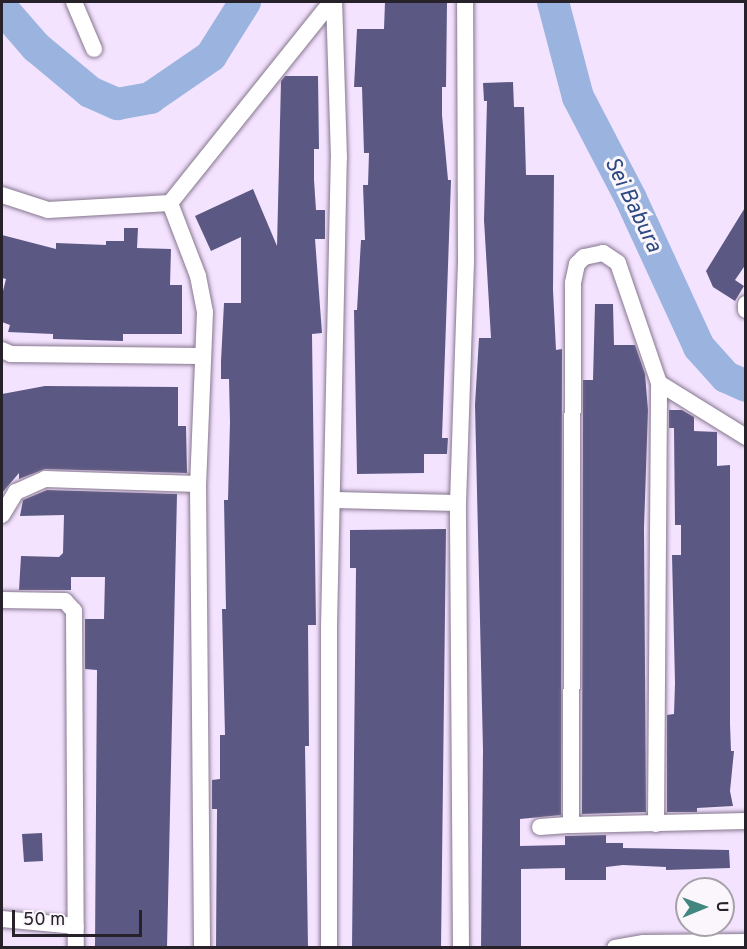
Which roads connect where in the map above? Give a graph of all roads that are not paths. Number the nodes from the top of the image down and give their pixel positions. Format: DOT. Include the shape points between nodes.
graph roads {
  1 [pos="74,2"];
  2 [pos="332,2"];
  3 [pos="465,2"];
  4 [pos="94,50"];
  5 [pos="2,195"];
  6 [pos="170,203"];
  7 [pos="746,304"];
  8 [pos="746,310"];
  9 [pos="5,354"];
  10 [pos="201,356"];
  11 [pos="659,383"];
  12 [pos="746,437"];
  13 [pos="198,484"];
  14 [pos="333,500"];
  15 [pos="458,503"];
  16 [pos="2,515"];
  17 [pos="2,600"];
  18 [pos="746,821"];
  19 [pos="656,824"];
  20 [pos="571,825"];
  21 [pos="540,827"];
  22 [pos="2,919"];
  23 [pos="76,926"];
  24 [pos="746,942"];
  25 [pos="76,948"];
  26 [pos="202,948"];
  27 [pos="329,948"];
  28 [pos="461,948"];
  29 [pos="615,948"];
  1 -- 4 [label="street"];
  2 -- 6 [label="street"];
  2 -- 14 [label="street" via="339,158"];
  3 -- 15 [label="street" via="466,262"];
  5 -- 6 [label="street" via="48,210"];
  6 -- 10 [label="street" via="203,294"];
  7 -- 8 [label="street"];
  9 -- 10 [label="street"];
  10 -- 13 [label="street"];
  11 -- 12 [label="street"];
  11 -- 19 [label="street"];
  11 -- 20 [label="street" via="618,263 603,253 584,257 577,264 573,283"];
  13 -- 16 [label="street" via="45,479 16,492"];
  13 -- 26 [label="street"];
  14 -- 15 [label="street"];
  14 -- 27 [label="street"];
  15 -- 28 [label="street"];
  17 -- 23 [label="street" via="65,601 74,611"];
  18 -- 19 [label="street"];
  19 -- 20 [label="street"];
  20 -- 21 [label="street"];
  22 -- 23 [label="street"];
  23 -- 25 [label="street"];
  24 -- 29 [label="street" via="644,943"];
}
